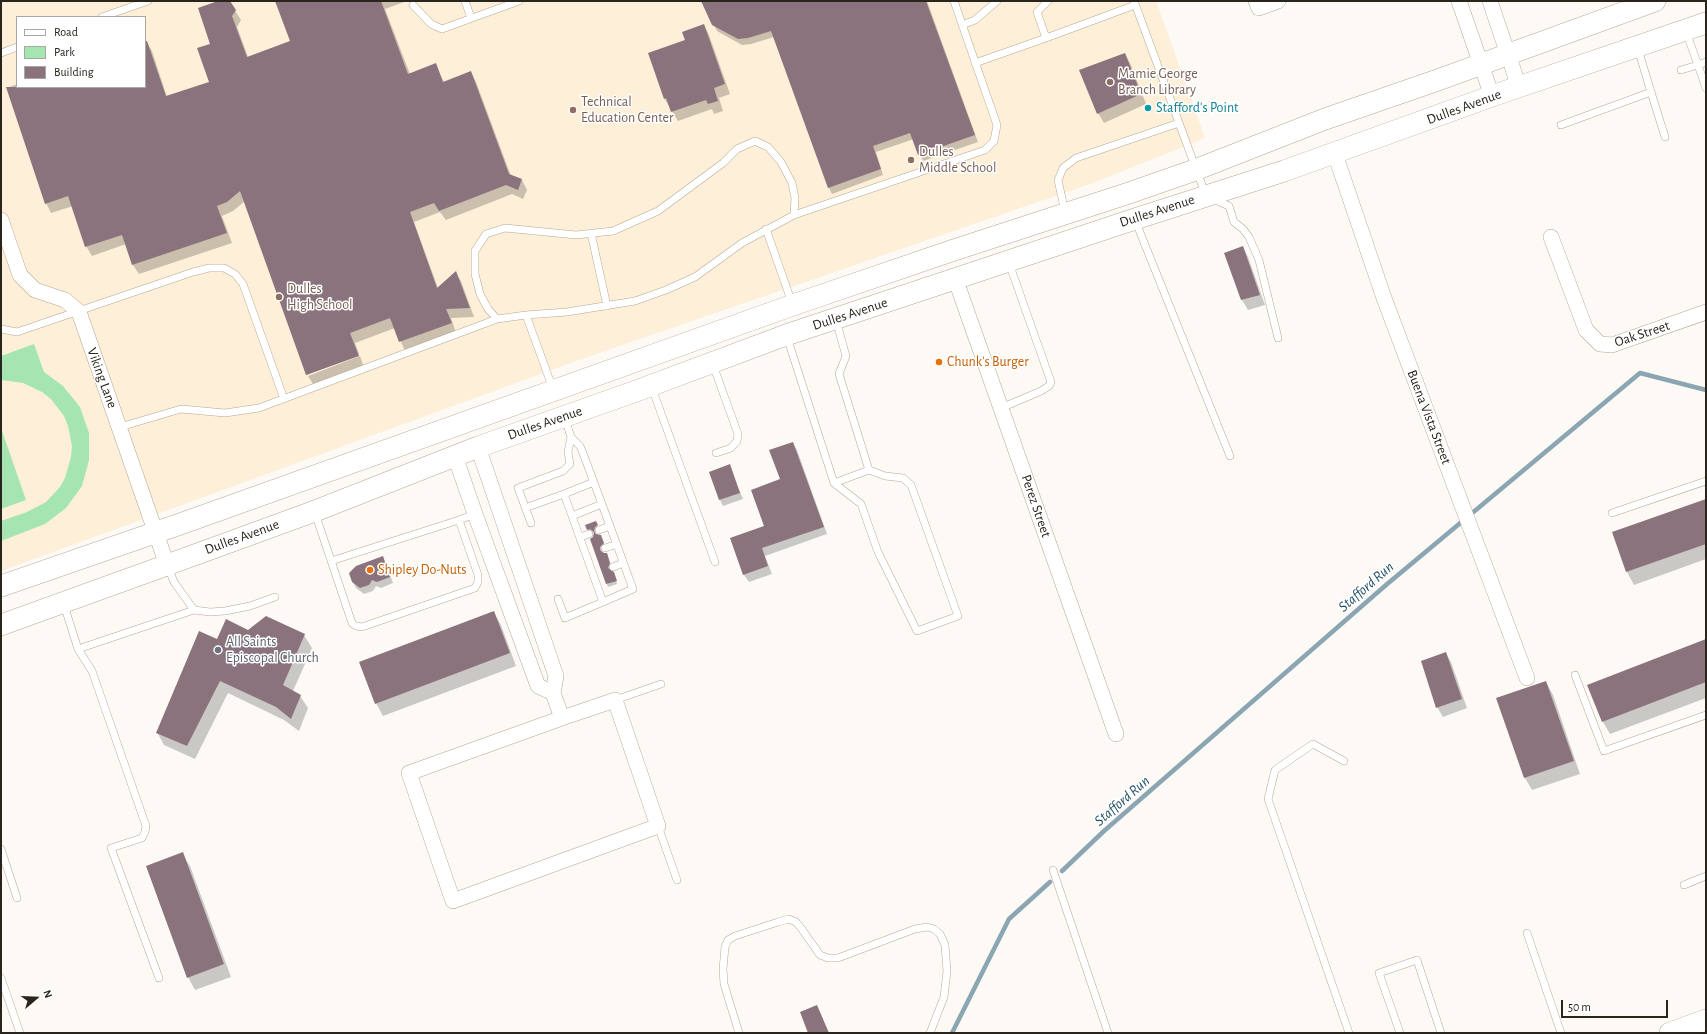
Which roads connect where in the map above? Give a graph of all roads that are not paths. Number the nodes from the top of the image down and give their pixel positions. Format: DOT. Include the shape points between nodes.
graph roads {
  1 [pos="148,1"];
  2 [pos="465,1"];
  3 [pos="519,1"];
  4 [pos="954,1"];
  5 [pos="997,1"];
  6 [pos="1048,1"];
  7 [pos="1278,1"];
  8 [pos="1459,1"];
  9 [pos="1490,1"];
  10 [pos="1656,1"];
  11 [pos="1135,3"];
  12 [pos="1257,5"];
  13 [pos="413,6"];
  14 [pos="105,16"];
  15 [pos="471,18"];
  16 [pos="1706,23"];
  17 [pos="962,25"];
  18 [pos="1686,30"];
  19 [pos="1046,38"];
  20 [pos="16,47"];
  21 [pos="1637,47"];
  22 [pos="1,53"];
  23 [pos="1508,54"];
  24 [pos="1706,62"];
  25 [pos="975,63"];
  26 [pos="1480,64"];
  27 [pos="1698,65"];
  28 [pos="1682,70"];
  29 [pos="1519,87"];
  30 [pos="1706,88"];
  31 [pos="1651,92"];
  32 [pos="1492,96"];
  33 [pos="1179,123"];
  34 [pos="1561,125"];
  35 [pos="1665,137"];
  36 [pos="1335,154"];
  37 [pos="1195,170"];
  38 [pos="1206,196"];
  39 [pos="1065,214"];
  40 [pos="794,215"];
  41 [pos="1135,219"];
  42 [pos="1,220"];
  43 [pos="766,229"];
  44 [pos="591,233"];
  45 [pos="1552,237"];
  46 [pos="1009,261"];
  47 [pos="955,278"];
  48 [pos="793,305"];
  49 [pos="608,306"];
  50 [pos="79,312"];
  51 [pos="1706,312"];
  52 [pos="526,315"];
  53 [pos="835,318"];
  54 [pos="497,319"];
  55 [pos="1,329"];
  56 [pos="786,335"];
  57 [pos="1278,338"];
  58 [pos="713,362"];
  59 [pos="652,386"];
  60 [pos="553,391"];
  61 [pos="284,399"];
  62 [pos="1001,408"];
  63 [pos="564,417"];
  64 [pos="120,427"];
  65 [pos="571,437"];
  66 [pos="478,447"];
  67 [pos="716,453"];
  68 [pos="455,456"];
  69 [pos="1230,456"];
  70 [pos="868,470"];
  71 [pos="1706,481"];
  72 [pos="594,482"];
  73 [pos="834,483"];
  74 [pos="564,494"];
  75 [pos="602,504"];
  76 [pos="525,508"];
  77 [pos="315,510"];
  78 [pos="1612,513"];
  79 [pos="474,514"];
  80 [pos="572,516"];
  81 [pos="459,520"];
  82 [pos="531,523"];
  83 [pos="610,526"];
  84 [pos="599,530"];
  85 [pos="156,532"];
  86 [pos="589,534"];
  87 [pos="580,537"];
  88 [pos="617,544"];
  89 [pos="605,548"];
  90 [pos="595,552"];
  91 [pos="586,555"];
  92 [pos="332,561"];
  93 [pos="715,562"];
  94 [pos="623,563"];
  95 [pos="167,565"];
  96 [pos="613,567"];
  97 [pos="601,572"];
  98 [pos="594,575"];
  99 [pos="1,586"];
  100 [pos="275,597"];
  101 [pos="558,599"];
  102 [pos="62,602"];
  103 [pos="603,602"];
  104 [pos="194,610"];
  105 [pos="1,625"];
  106 [pos="78,649"];
  107 [pos="1575,675"];
  108 [pos="1527,678"];
  109 [pos="661,684"];
  110 [pos="554,693"];
  111 [pos="615,700"];
  112 [pos="1706,715"];
  113 [pos="562,718"];
  114 [pos="1116,734"];
  115 [pos="1344,761"];
  116 [pos="658,826"];
  117 [pos="1,849"];
  118 [pos="1052,870"];
  119 [pos="1706,876"];
  120 [pos="677,880"];
  121 [pos="1684,885"];
  122 [pos="18,898"];
  123 [pos="1527,933"];
  124 [pos="1,978"];
  125 [pos="159,978"];
  126 [pos="1706,1020"];
  127 [pos="20,1033"];
  128 [pos="739,1033"];
  129 [pos="930,1033"];
  130 [pos="1108,1033"];
  131 [pos="1349,1033"];
  132 [pos="1400,1033"];
  133 [pos="1441,1033"];
  134 [pos="1561,1033"];
  135 [pos="1670,1033"];
  1 -- 14 [label="lane"];
  2 -- 15 [label="lane"];
  3 -- 15 [label="lane"];
  4 -- 17 [label="lane"];
  5 -- 17 [label="lane" via="975,20"];
  6 -- 19 [label="lane" via="1037,12"];
  7 -- 12 [label="street"];
  8 -- 26 [label="street"];
  9 -- 23 [label="street"];
  10 -- 23 [label="main road, Dulles Avenue"];
  11 -- 19 [label="lane"];
  11 -- 33 [label="lane"];
  13 -- 15 [label="lane" via="431,24 442,29"];
  16 -- 18 [label="main road, Dulles Avenue"];
  17 -- 25 [label="lane"];
  18 -- 21 [label="main road, Dulles Avenue"];
  18 -- 27 [label="lane"];
  19 -- 25 [label="lane"];
  20 -- 22 [label="lane"];
  21 -- 29 [label="main road, Dulles Avenue"];
  21 -- 31 [label="lane"];
  23 -- 26 [label="main road, Dulles Avenue"];
  23 -- 29 [label="street"];
  24 -- 27 [label="lane"];
  25 -- 40 [label="lane" via="997,125 994,141 985,150"];
  26 -- 32 [label="street"];
  26 -- 37 [label="main road, Dulles Avenue" via="1325,118"];
  27 -- 28 [label="lane"];
  27 -- 30 [label="lane"];
  29 -- 32 [label="main road, Dulles Avenue"];
  31 -- 34 [label="lane"];
  31 -- 35 [label="lane"];
  32 -- 36 [label="main road, Dulles Avenue"];
  33 -- 37 [label="lane"];
  33 -- 39 [label="lane" via="1076,158 1063,168 1058,180"];
  36 -- 38 [label="main road, Dulles Avenue"];
  36 -- 108 [label="street, Buena Vista Street" via="1384,298"];
  37 -- 38 [label="lane"];
  37 -- 39 [label="main road, Dulles Avenue"];
  38 -- 41 [label="main road, Dulles Avenue"];
  38 -- 57 [label="lane" via="1228,206 1234,222 1243,228 1249,237 1259,260"];
  39 -- 47 [label="main road" via="1047,233 972,258 959,268"];
  39 -- 48 [label="main road, Dulles Avenue"];
  40 -- 43 [label="lane"];
  40 -- 44 [label="lane" via="792,183 781,162 768,147 755,141 737,149 658,211 613,231"];
  41 -- 46 [label="main road, Dulles Avenue"];
  41 -- 69 [label="lane"];
  42 -- 50 [label="street" via="20,275 35,290 65,300"];
  43 -- 48 [label="lane"];
  43 -- 49 [label="lane" via="695,277 635,301"];
  44 -- 49 [label="lane"];
  44 -- 54 [label="lane" via="505,228 486,234 475,250 475,274 480,294"];
  45 -- 51 [label="street, Oak Street" via="1586,330 1600,344 1619,343"];
  46 -- 47 [label="main road, Dulles Avenue"];
  46 -- 62 [label="lane" via="1050,382 1049,386 1041,391"];
  47 -- 53 [label="main road, Dulles Avenue"];
  47 -- 62 [label="street, Perez Street"];
  48 -- 60 [label="main road, Dulles Avenue"];
  49 -- 52 [label="lane"];
  50 -- 55 [label="lane" via="17,332"];
  50 -- 61 [label="lane" via="193,272 224,268 235,274 243,284"];
  50 -- 64 [label="street, Viking Lane"];
  52 -- 54 [label="lane"];
  52 -- 60 [label="lane"];
  53 -- 56 [label="main road, Dulles Avenue"];
  53 -- 70 [label="lane" via="846,356 839,374"];
  54 -- 61 [label="lane"];
  56 -- 58 [label="main road, Dulles Avenue"];
  56 -- 73 [label="lane"];
  58 -- 59 [label="main road, Dulles Avenue"];
  58 -- 67 [label="lane" via="738,434 737,441 731,448"];
  59 -- 63 [label="main road, Dulles Avenue"];
  59 -- 93 [label="lane"];
  60 -- 85 [label="main road, Dulles Avenue"];
  61 -- 64 [label="lane" via="259,408 225,413 181,409"];
  62 -- 114 [label="street, Perez Street"];
  63 -- 65 [label="lane"];
  63 -- 66 [label="main road, Dulles Avenue"];
  64 -- 85 [label="street, Viking Lane"];
  65 -- 72 [label="lane" via="580,446"];
  65 -- 76 [label="lane" via="568,452 570,464 563,471 518,488"];
  66 -- 68 [label="main road, Dulles Avenue"];
  66 -- 110 [label="street" via="556,676"];
  68 -- 77 [label="main road, Dulles Avenue"];
  68 -- 79 [label="street"];
  70 -- 73 [label="lane"];
  70 -- 73 [label="lane" via="885,476 903,478 911,485 958,616 917,631 878,552 861,504"];
  71 -- 78 [label="lane"];
  72 -- 74 [label="lane"];
  72 -- 75 [label="lane"];
  74 -- 76 [label="lane"];
  74 -- 80 [label="lane"];
  75 -- 80 [label="lane"];
  75 -- 83 [label="lane"];
  76 -- 82 [label="lane"];
  77 -- 92 [label="lane"];
  77 -- 95 [label="main road, Dulles Avenue"];
  79 -- 81 [label="lane"];
  79 -- 110 [label="street" via="538,686"];
  80 -- 87 [label="lane"];
  81 -- 92 [label="lane"];
  81 -- 92 [label="lane" via="478,575 475,588 362,626 352,623"];
  83 -- 84 [label="lane"];
  83 -- 88 [label="lane"];
  85 -- 95 [label="street, Viking Lane"];
  85 -- 99 [label="main road, Dulles Avenue"];
  86 -- 87 [label="lane"];
  87 -- 91 [label="lane"];
  88 -- 89 [label="lane"];
  88 -- 94 [label="lane"];
  90 -- 91 [label="lane"];
  91 -- 98 [label="lane"];
  94 -- 96 [label="lane"];
  94 -- 103 [label="lane" via="633,589"];
  95 -- 102 [label="main road, Dulles Avenue"];
  95 -- 104 [label="lane" via="174,582"];
  97 -- 98 [label="lane"];
  98 -- 103 [label="lane"];
  100 -- 104 [label="lane" via="225,611"];
  101 -- 103 [label="lane" via="565,618"];
  102 -- 105 [label="main road, Dulles Avenue"];
  102 -- 106 [label="lane"];
  104 -- 106 [label="lane"];
  106 -- 125 [label="lane" via="92,671 146,826 142,838 111,848"];
  107 -- 112 [label="lane" via="1604,750"];
  109 -- 111 [label="lane"];
  110 -- 113 [label="street"];
  111 -- 113 [label="street"];
  111 -- 116 [label="street"];
  113 -- 116 [label="street" via="409,773 453,901"];
  115 -- 131 [label="lane" via="1313,744 1275,770 1268,799"];
  116 -- 120 [label="lane"];
  117 -- 122 [label="lane"];
  118 -- 130 [label="lane"];
  119 -- 121 [label="lane"];
  123 -- 134 [label="lane"];
  124 -- 127 [label="lane"];
  126 -- 135 [label="main road"];
  128 -- 129 [label="lane" via="724,984 725,947 728,940 789,919 802,928 820,955 828,958 838,958 915,929 928,927 934,930 945,945 947,971 944,997"];
  132 -- 133 [label="lane" via="1378,974 1417,960"];
}
